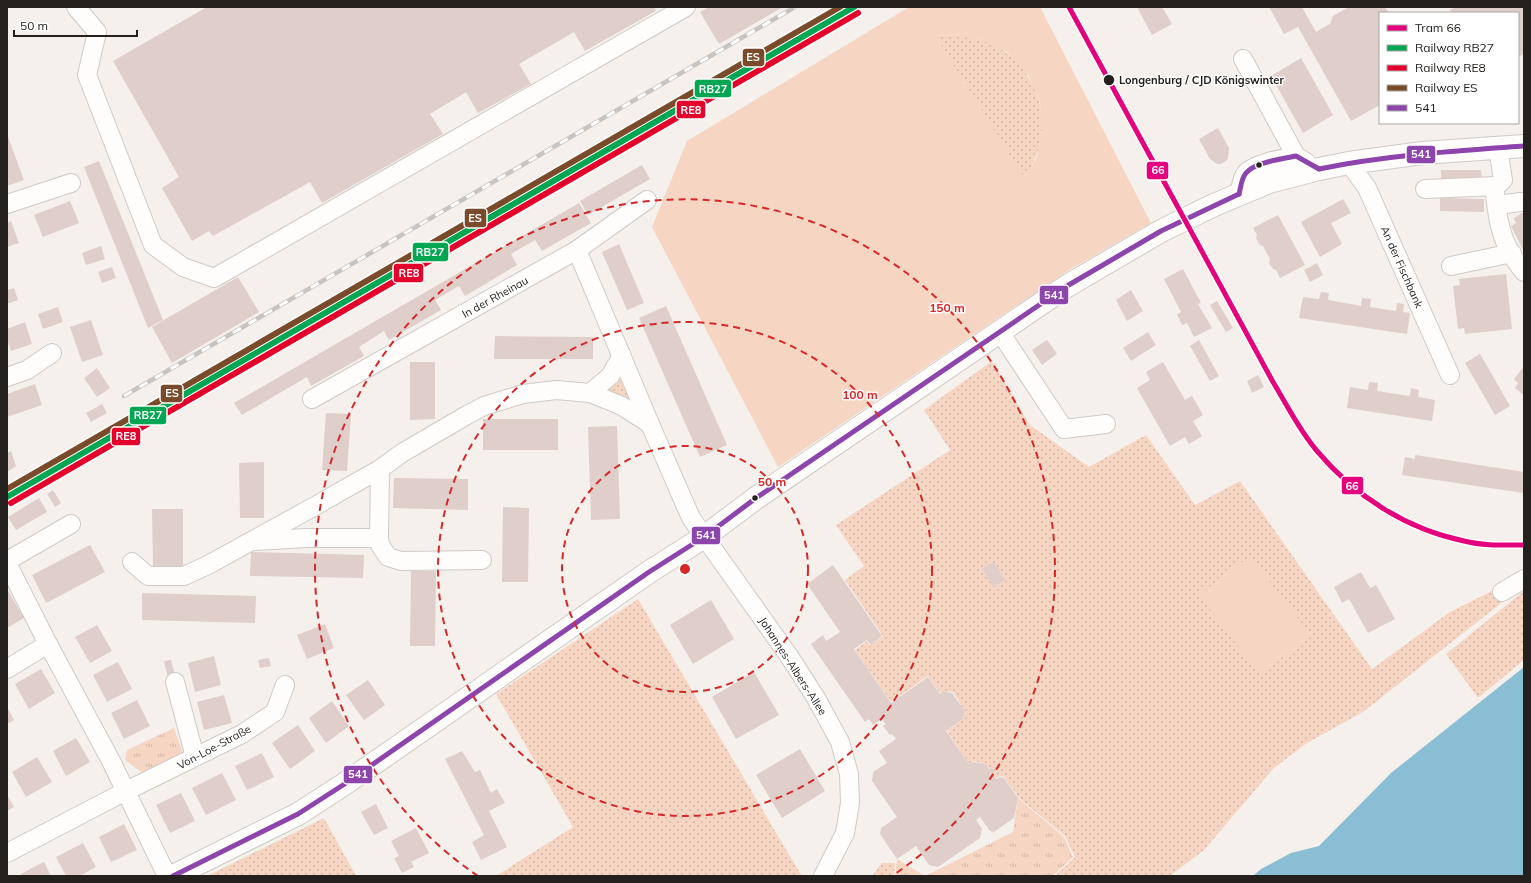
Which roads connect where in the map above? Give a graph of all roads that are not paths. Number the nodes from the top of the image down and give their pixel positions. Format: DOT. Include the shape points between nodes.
graph roads {
  1 [pos="76,7"];
  2 [pos="686,7"];
  3 [pos="1243,59"];
  4 [pos="1524,146"];
  5 [pos="1498,148"];
  6 [pos="1296,156"];
  7 [pos="1349,163"];
  8 [pos="1319,169"];
  9 [pos="71,183"];
  10 [pos="1494,186"];
  11 [pos="1425,189"];
  12 [pos="1239,194"];
  13 [pos="648,200"];
  14 [pos="1521,202"];
  15 [pos="7,204"];
  16 [pos="1497,205"];
  17 [pos="577,250"];
  18 [pos="1512,253"];
  19 [pos="1451,266"];
  20 [pos="1524,272"];
  21 [pos="1000,332"];
  22 [pos="52,353"];
  23 [pos="622,356"];
  24 [pos="1450,375"];
  25 [pos="7,377"];
  26 [pos="590,393"];
  27 [pos="312,399"];
  28 [pos="650,424"];
  29 [pos="1106,424"];
  30 [pos="380,469"];
  31 [pos="71,524"];
  32 [pos="704,536"];
  33 [pos="379,538"];
  34 [pos="251,541"];
  35 [pos="482,560"];
  36 [pos="7,562"];
  37 [pos="132,562"];
  38 [pos="1524,578"];
  39 [pos="1502,592"];
  40 [pos="48,644"];
  41 [pos="7,669"];
  42 [pos="175,682"];
  43 [pos="285,685"];
  44 [pos="195,757"];
  45 [pos="126,791"];
  46 [pos="7,853"];
  47 [pos="167,876"];
  48 [pos="173,876"];
  49 [pos="823,876"];
  1 -- 2 [label="street" via="97,32 87,75 153,245 183,267 214,278"];
  3 -- 6 [label="street"];
  4 -- 5 [label="main road"];
  5 -- 7 [label="main road" via="1422,153"];
  5 -- 10 [label="street" via="1503,180 1498,186"];
  6 -- 8 [label="street"];
  6 -- 12 [label="street" via="1272,161 1247,172"];
  7 -- 8 [label="main road"];
  7 -- 24 [label="street, An der Fischbank" via="1367,188"];
  8 -- 12 [label="main road" via="1275,180"];
  9 -- 15 [label="street"];
  10 -- 11 [label="street"];
  10 -- 16 [label="street"];
  12 -- 21 [label="main road" via="1162,231 1067,286"];
  13 -- 17 [label="street, In der Rheinau"];
  14 -- 16 [label="street"];
  16 -- 18 [label="street" via="1503,237"];
  17 -- 23 [label="street"];
  17 -- 27 [label="street, In der Rheinau"];
  18 -- 19 [label="street"];
  18 -- 20 [label="street"];
  21 -- 29 [label="street" via="1064,429"];
  21 -- 32 [label="main road"];
  22 -- 25 [label="street" via="27,370"];
  23 -- 26 [label="street" via="610,376"];
  23 -- 28 [label="street"];
  26 -- 28 [label="street" via="622,406"];
  26 -- 30 [label="street" via="556,390 523,394 484,406 402,453"];
  28 -- 32 [label="street" via="691,518"];
  30 -- 33 [label="street"];
  30 -- 34 [label="street"];
  31 -- 36 [label="street"];
  32 -- 48 [label="main road" via="298,814"];
  32 -- 49 [label="street, Johannes-Albers-Allee" via="789,656 840,742 849,774 850,803 845,833"];
  33 -- 34 [label="street"];
  33 -- 35 [label="street" via="380,545 388,557 400,561"];
  34 -- 37 [label="street" via="184,576 148,576"];
  36 -- 40 [label="street"];
  38 -- 39 [label="street"];
  40 -- 41 [label="street"];
  40 -- 45 [label="street"];
  42 -- 44 [label="street"];
  43 -- 44 [label="street, Von-Loe-Straße" via="275,712 242,734"];
  44 -- 45 [label="street, Von-Loe-Straße"];
  45 -- 46 [label="street, Von-Loe-Straße"];
  45 -- 47 [label="street"];
}
